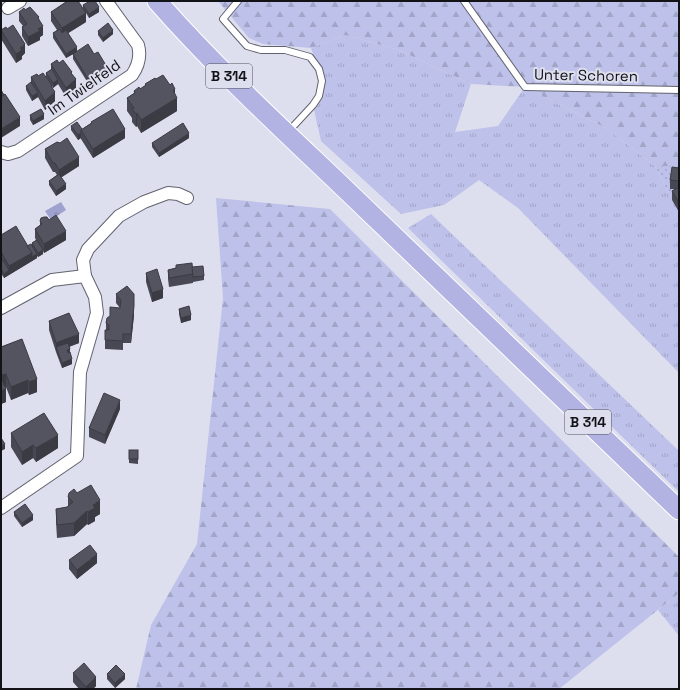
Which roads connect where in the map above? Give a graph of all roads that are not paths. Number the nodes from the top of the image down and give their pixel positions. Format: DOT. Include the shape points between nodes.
graph roads {
  1 [pos="20,1"];
  2 [pos="106,1"];
  3 [pos="157,1"];
  4 [pos="238,1"];
  5 [pos="464,1"];
  6 [pos="8,8"];
  7 [pos="678,91"];
  8 [pos="286,133"];
  9 [pos="1,152"];
  10 [pos="187,198"];
  11 [pos="85,276"];
  12 [pos="1,308"];
  13 [pos="1,508"];
  14 [pos="679,510"];
  1 -- 6 [label="street"];
  2 -- 9 [label="street, Im Twielfeld" via="138,45 140,53 137,69 132,75 18,151 8,154"];
  3 -- 8 [label="main road, B 314"];
  4 -- 8 [label="lane" via="223,19 247,46 261,50 285,50 310,57 319,69 322,81 318,96 313,105"];
  5 -- 7 [label="lane, Unter Schoren" via="525,87"];
  8 -- 14 [label="main road, B 314"];
  10 -- 11 [label="street" via="168,192 119,216 88,249 83,260"];
  11 -- 12 [label="street" via="52,280"];
  11 -- 13 [label="street" via="94,297 97,313 80,372 77,456"];
}
